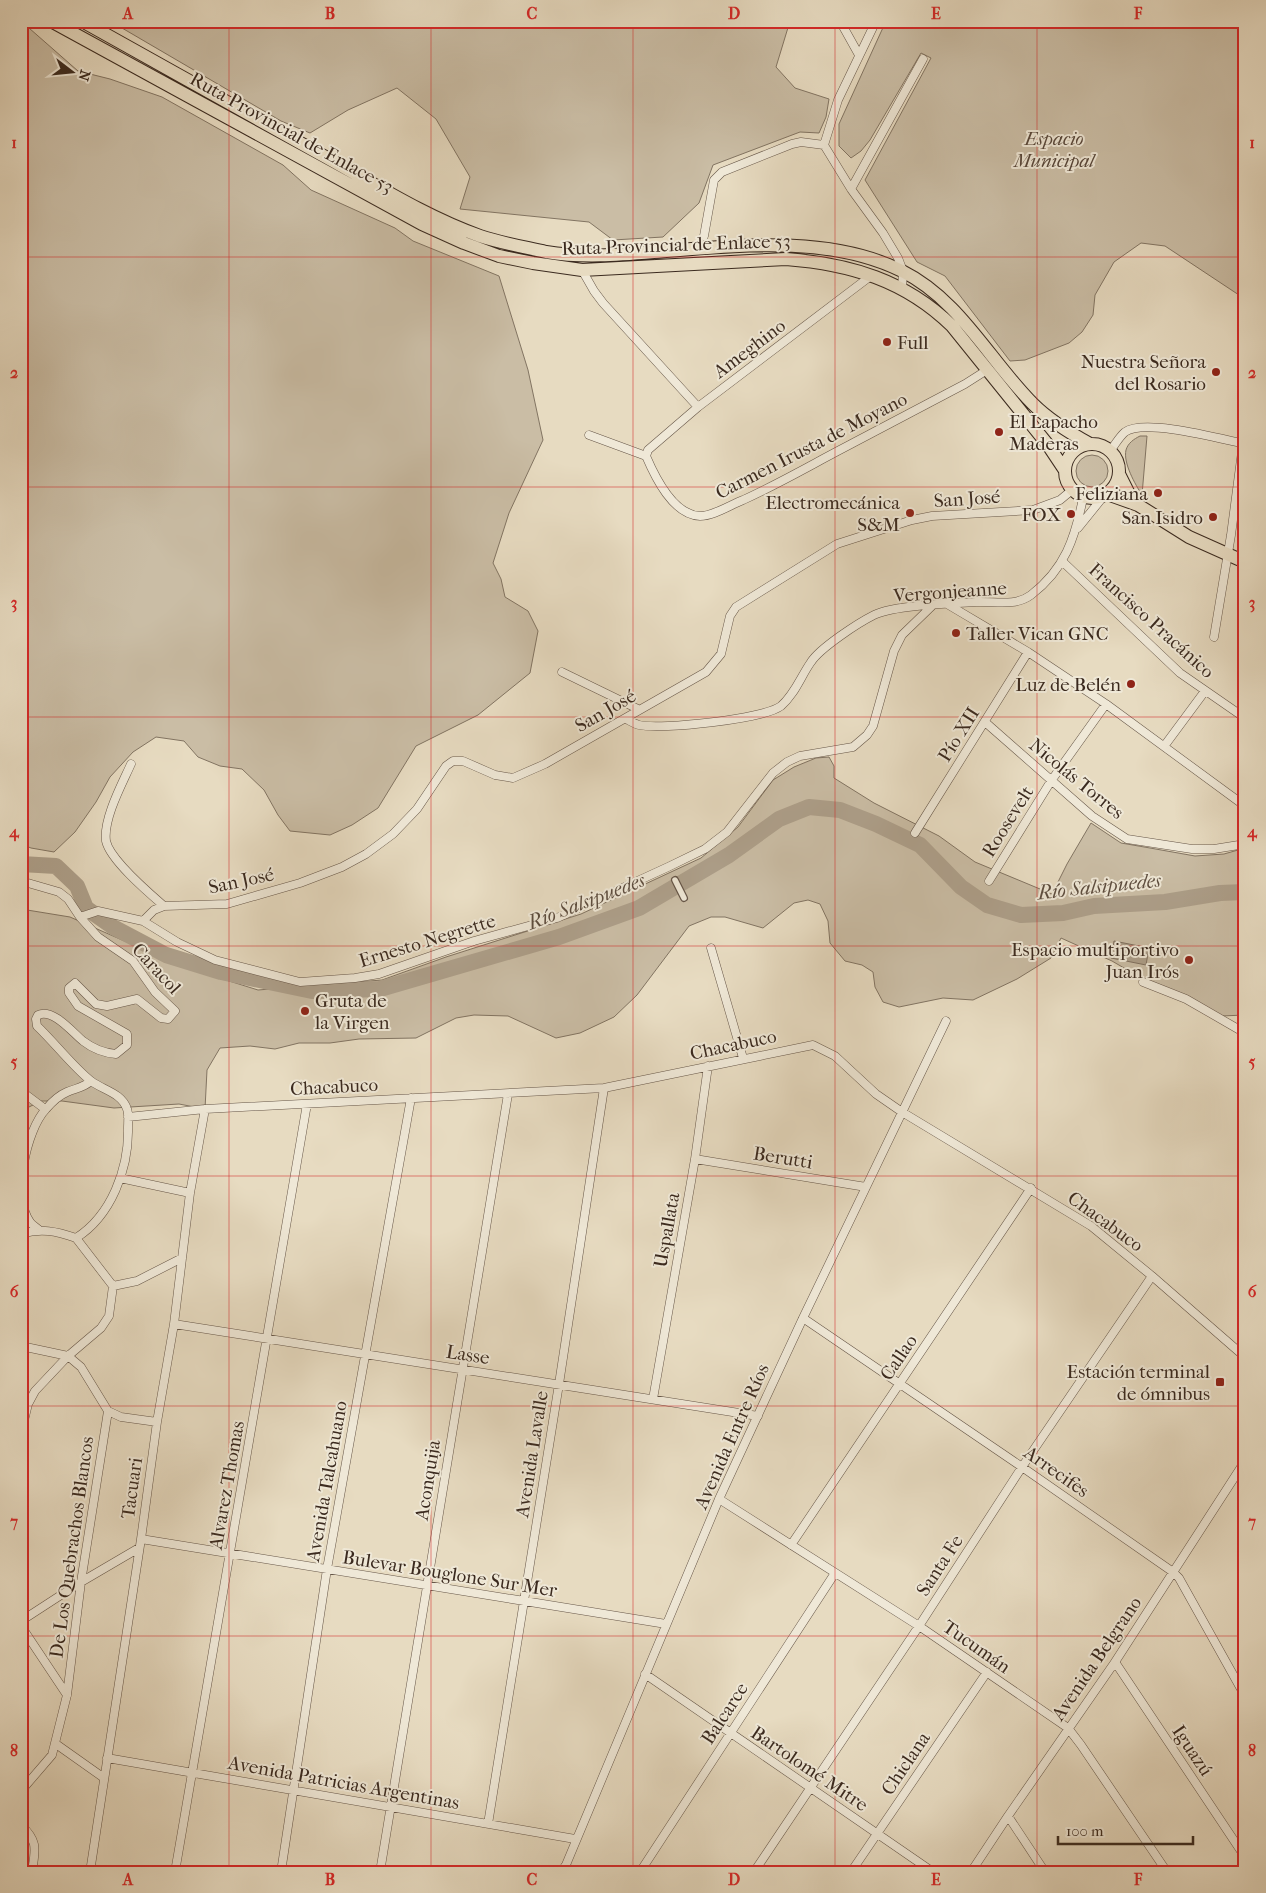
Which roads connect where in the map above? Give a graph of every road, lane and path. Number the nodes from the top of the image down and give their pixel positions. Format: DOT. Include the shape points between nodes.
graph roads {
  1 [pos="51,21"];
  2 [pos="82,21"];
  3 [pos="840,21"];
  4 [pos="876,21"];
  5 [pos="859,55"];
  6 [pos="923,59"];
  7 [pos="824,145"];
  8 [pos="852,188"];
  9 [pos="704,236"];
  10 [pos="582,270"];
  11 [pos="902,271"];
  12 [pos="872,275"];
  13 [pos="902,290"];
  14 [pos="993,371"];
  15 [pos="698,407"];
  16 [pos="589,435"];
  17 [pos="1090,444"];
  18 [pos="1244,444"];
  19 [pos="1110,451"];
  20 [pos="647,453"];
  21 [pos="1064,469"];
  22 [pos="1119,474"];
  23 [pos="1072,490"];
  24 [pos="1105,496"];
  25 [pos="1083,498"];
  26 [pos="1138,505"];
  27 [pos="1076,532"];
  28 [pos="1228,555"];
  29 [pos="1063,562"];
  30 [pos="1245,562"];
  31 [pos="947,604"];
  32 [pos="933,605"];
  33 [pos="1214,637"];
  34 [pos="1028,652"];
  35 [pos="562,672"];
  36 [pos="1205,691"];
  37 [pos="1106,704"];
  38 [pos="638,710"];
  39 [pos="1245,718"];
  40 [pos="626,719"];
  41 [pos="986,722"];
  42 [pos="1165,745"];
  43 [pos="131,764"];
  44 [pos="1051,781"];
  45 [pos="1245,806"];
  46 [pos="915,833"];
  47 [pos="1245,844"];
  48 [pos="675,880"];
  49 [pos="21,881"];
  50 [pos="988,881"];
  51 [pos="684,898"];
  52 [pos="164,906"];
  53 [pos="80,917"];
  54 [pos="143,921"];
  55 [pos="711,948"];
  56 [pos="1143,982"];
  57 [pos="946,1022"];
  58 [pos="1245,1033"];
  59 [pos="743,1058"];
  60 [pos="708,1066"];
  61 [pos="91,1081"];
  62 [pos="604,1088"];
  63 [pos="21,1091"];
  64 [pos="508,1094"];
  65 [pos="411,1098"];
  66 [pos="307,1104"];
  67 [pos="45,1109"];
  68 [pos="205,1110"];
  69 [pos="902,1112"];
  70 [pos="128,1117"];
  71 [pos="24,1151"];
  72 [pos="695,1159"];
  73 [pos="120,1178"];
  74 [pos="866,1187"];
  75 [pos="1031,1188"];
  76 [pos="190,1193"];
  77 [pos="38,1230"];
  78 [pos="21,1234"];
  79 [pos="76,1238"];
  80 [pos="182,1258"];
  81 [pos="1152,1276"];
  82 [pos="113,1286"];
  83 [pos="803,1318"];
  84 [pos="174,1324"];
  85 [pos="267,1338"];
  86 [pos="21,1346"];
  87 [pos="364,1354"];
  88 [pos="68,1356"];
  89 [pos="1245,1357"];
  90 [pos="462,1369"];
  91 [pos="559,1384"];
  92 [pos="900,1384"];
  93 [pos="653,1399"];
  94 [pos="108,1411"];
  95 [pos="758,1416"];
  96 [pos="157,1422"];
  97 [pos="21,1432"];
  98 [pos="1245,1461"];
  99 [pos="1022,1466"];
  100 [pos="719,1499"];
  101 [pos="141,1539"];
  102 [pos="791,1545"];
  103 [pos="139,1548"];
  104 [pos="230,1554"];
  105 [pos="327,1569"];
  106 [pos="835,1572"];
  107 [pos="1173,1572"];
  108 [pos="81,1582"];
  109 [pos="427,1586"];
  110 [pos="523,1601"];
  111 [pos="21,1621"];
  112 [pos="666,1624"];
  113 [pos="21,1626"];
  114 [pos="919,1626"];
  115 [pos="1115,1662"];
  116 [pos="987,1672"];
  117 [pos="645,1674"];
  118 [pos="67,1695"];
  119 [pos="1245,1696"];
  120 [pos="1068,1728"];
  121 [pos="730,1734"];
  122 [pos="56,1744"];
  123 [pos="107,1758"];
  124 [pos="191,1772"];
  125 [pos="104,1778"];
  126 [pos="809,1787"];
  127 [pos="294,1789"];
  128 [pos="21,1791"];
  129 [pos="390,1808"];
  130 [pos="1008,1816"];
  131 [pos="488,1824"];
  132 [pos="21,1825"];
  133 [pos="877,1833"];
  134 [pos="575,1839"];
  135 [pos="1245,1857"];
  136 [pos="564,1869"];
  137 [pos="32,1872"];
  138 [pos="90,1872"];
  139 [pos="175,1872"];
  140 [pos="281,1872"];
  141 [pos="380,1872"];
  142 [pos="574,1872"];
  143 [pos="640,1872"];
  144 [pos="754,1872"];
  145 [pos="851,1872"];
  146 [pos="933,1872"];
  147 [pos="971,1872"];
  148 [pos="1045,1872"];
  149 [pos="1167,1872"];
  1 -- 10 [label="main road, Ruta Provincial de Enlace 53" via="422,224 499,256"];
  2 -- 11 [label="main road, Ruta Provincial de Enlace 53" via="394,194 481,236 576,256 812,246 877,261"];
  3 -- 5 [label="street"];
  4 -- 5 [label="street"];
  5 -- 7 [label="street" via="838,100"];
  6 -- 8 [label="street"];
  7 -- 8 [label="street"];
  7 -- 9 [label="street" via="792,144 722,172 714,180"];
  8 -- 11 [label="street" via="883,233"];
  10 -- 12 [label="main road, Ruta Provincial de Enlace 53" via="786,259"];
  10 -- 15 [label="street" via="603,302"];
  11 -- 13 [label="street"];
  11 -- 14 [label="main road, Ruta Provincial de Enlace 53" via="935,292 954,310"];
  12 -- 13 [label="main road, Ruta Provincial de Enlace 53"];
  12 -- 15 [label="street, Ameghino"];
  13 -- 14 [label="main road, Ruta Provincial de Enlace 53" via="935,310"];
  14 -- 17 [label="main road, Ruta Provincial de Enlace 53" via="1035,406"];
  14 -- 20 [label="street, Carmen Irusta de Moyano" via="763,491 700,516 678,506 665,493"];
  14 -- 21 [label="main road, Ruta Provincial de Enlace 53"];
  15 -- 20 [label="street, Ameghino"];
  16 -- 20 [label="street"];
  17 -- 19 [label="main road" via="1101,445"];
  17 -- 21 [label="main road" via="1075,449"];
  18 -- 19 [label="street" via="1192,432 1138,427 1125,432"];
  18 -- 28 [label="street"];
  19 -- 22 [label="main road" via="1117,461"];
  21 -- 23 [label="main road"];
  22 -- 24 [label="main road" via="1113,489"];
  22 -- 26 [label="main road"];
  23 -- 25 [label="main road"];
  23 -- 38 [label="street, San José" via="1054,503 1033,510 932,516 837,544 736,607 730,616 721,654 715,664"];
  24 -- 25 [label="main road"];
  24 -- 26 [label="main road"];
  24 -- 27 [label="street, Vergonjeanne"];
  25 -- 27 [label="street, Vergonjeanne"];
  26 -- 28 [label="main road" via="1189,537"];
  27 -- 29 [label="street, Vergonjeanne"];
  28 -- 30 [label="main road"];
  28 -- 33 [label="street"];
  29 -- 31 [label="street, Vergonjeanne" via="1030,596 1018,602"];
  29 -- 36 [label="street, Francisco Pracánico" via="1180,673"];
  31 -- 32 [label="street, Vergonjeanne"];
  31 -- 34 [label="street"];
  32 -- 40 [label="street, Vergonjeanne" via="875,614 824,648 811,661 780,707 731,720 669,726 638,725"];
  32 -- 54 [label="street, Ernesto Negrette" via="902,635 894,651 873,726 853,747 800,756 788,762 773,773 727,832 705,849 557,918 474,941 379,974 300,982 215,960"];
  34 -- 37 [label="street"];
  34 -- 41 [label="street, Pío XII"];
  35 -- 38 [label="street"];
  36 -- 39 [label="street, Francisco Pracánico"];
  36 -- 42 [label="street"];
  37 -- 42 [label="street"];
  37 -- 44 [label="street, Roosevelt"];
  38 -- 40 [label="street, San José"];
  40 -- 52 [label="street, San José" via="513,778 495,775 463,761 453,761 446,766 417,809 393,834 342,867 227,904"];
  41 -- 44 [label="street, Nicolás Torres"];
  41 -- 46 [label="street, Pío XII"];
  42 -- 45 [label="street"];
  43 -- 52 [label="street" via="108,821 106,840 109,850 140,886"];
  44 -- 47 [label="street, Nicolás Torres" via="1092,816 1127,839 1192,849"];
  44 -- 50 [label="street, Roosevelt"];
  48 -- 51 [label="street"];
  49 -- 53 [label="street" via="59,892"];
  52 -- 54 [label="street" via="154,910"];
  53 -- 54 [label="street, Ernesto Negrette" via="98,911"];
  53 -- 61 [label="street, Caracol" via="98,936 133,961 155,992 175,1011 168,1019 161,1018 137,999 106,1006 96,1004 75,983 69,988 78,1006 127,1034 127,1046 122,1051 106,1054 84,1042 67,1025 49,1014 38,1015 37,1026"];
  55 -- 59 [label="street"];
  56 -- 58 [label="street" via="1186,999"];
  57 -- 69 [label="street, Avenida Entre Ríos"];
  59 -- 60 [label="street, Chacabuco"];
  59 -- 69 [label="street, Chacabuco" via="813,1045 835,1056 876,1094"];
  60 -- 62 [label="street, Chacabuco"];
  60 -- 72 [label="street, Uspallata"];
  61 -- 67 [label="street" via="85,1087 66,1092"];
  61 -- 70 [label="street, Caracol" via="118,1096 128,1109"];
  62 -- 64 [label="street, Chacabuco"];
  62 -- 91 [label="street, Avenida Lavalle"];
  63 -- 67 [label="street"];
  64 -- 65 [label="street, Chacabuco"];
  64 -- 90 [label="street, Aconquija"];
  65 -- 66 [label="street, Chacabuco"];
  65 -- 87 [label="street, Avenida Talcahuano"];
  66 -- 68 [label="street, Chacabuco"];
  66 -- 85 [label="street, Alvarez Thomas"];
  67 -- 71 [label="street"];
  68 -- 70 [label="street, Chacabuco"];
  68 -- 76 [label="street, Tacuari"];
  69 -- 74 [label="street, Avenida Entre Ríos"];
  69 -- 75 [label="street, Chacabuco"];
  70 -- 73 [label="street" via="126,1156"];
  71 -- 77 [label="street" via="24,1203 29,1221"];
  72 -- 74 [label="street, Berutti"];
  72 -- 93 [label="street, Uspallata"];
  73 -- 76 [label="street"];
  73 -- 79 [label="street" via="101,1216"];
  74 -- 83 [label="street, Avenida Entre Ríos"];
  75 -- 81 [label="street, Chacabuco" via="1091,1226"];
  75 -- 92 [label="street, Callao"];
  76 -- 80 [label="street, Tacuari"];
  77 -- 78 [label="street"];
  77 -- 79 [label="street" via="52,1230"];
  79 -- 82 [label="street"];
  80 -- 82 [label="street" via="137,1281"];
  80 -- 84 [label="street, Tacuari"];
  81 -- 89 [label="street, Chacabuco"];
  81 -- 99 [label="street, Santa Fe"];
  82 -- 88 [label="street" via="109,1316 101,1328"];
  83 -- 92 [label="street, Arrecifes"];
  83 -- 95 [label="street, Avenida Entre Ríos"];
  84 -- 85 [label="street, Lasse"];
  84 -- 96 [label="street, Tacuari"];
  85 -- 87 [label="street, Lasse"];
  85 -- 104 [label="street, Alvarez Thomas"];
  86 -- 88 [label="street"];
  87 -- 90 [label="street, Lasse"];
  87 -- 105 [label="street, Avenida Talcahuano"];
  88 -- 94 [label="street" via="81,1367"];
  88 -- 97 [label="street" via="35,1390"];
  90 -- 91 [label="street, Lasse"];
  90 -- 109 [label="street, Aconquija"];
  91 -- 93 [label="street, Lasse"];
  91 -- 110 [label="street, Avenida Lavalle"];
  92 -- 99 [label="street, Arrecifes"];
  92 -- 102 [label="street, Callao"];
  93 -- 95 [label="street, Lasse"];
  94 -- 96 [label="street" via="121,1418"];
  94 -- 108 [label="street, De Los Quebrachos Blancos"];
  95 -- 100 [label="street, Avenida Entre Ríos"];
  96 -- 101 [label="street, Tacuari"];
  98 -- 107 [label="street, Avenida Belgrano"];
  99 -- 107 [label="street, Arrecifes"];
  99 -- 114 [label="street, Santa Fe"];
  100 -- 102 [label="street, Tucumán"];
  100 -- 112 [label="street, Avenida Entre Ríos"];
  101 -- 103 [label="street, Tacuari"];
  101 -- 104 [label="street, Bulevar Bouglone Sur Mer"];
  102 -- 106 [label="street, Tucumán"];
  103 -- 108 [label="street"];
  103 -- 123 [label="street, Tacuari"];
  104 -- 105 [label="street, Bulevar Bouglone Sur Mer"];
  104 -- 124 [label="street, Alvarez Thomas"];
  105 -- 109 [label="street, Bulevar Bouglone Sur Mer"];
  105 -- 127 [label="street, Avenida Talcahuano"];
  106 -- 114 [label="street, Tucumán"];
  106 -- 121 [label="street, Balcarce"];
  107 -- 115 [label="street, Avenida Belgrano"];
  107 -- 119 [label="street, Arrecifes"];
  108 -- 111 [label="street"];
  108 -- 118 [label="street, De Los Quebrachos Blancos"];
  109 -- 110 [label="street, Bulevar Bouglone Sur Mer"];
  109 -- 129 [label="street, Aconquija"];
  110 -- 112 [label="street, Bulevar Bouglone Sur Mer"];
  110 -- 131 [label="street, Avenida Lavalle"];
  112 -- 117 [label="street, Avenida Entre Ríos"];
  113 -- 118 [label="street"];
  114 -- 116 [label="street, Tucumán"];
  114 -- 126 [label="street, Santa Fe"];
  115 -- 120 [label="street, Avenida Belgrano"];
  115 -- 135 [label="street, Iguazú"];
  116 -- 120 [label="street, Tucumán"];
  116 -- 133 [label="street, Chiclana"];
  117 -- 121 [label="street, Bartolomé Mitre"];
  117 -- 134 [label="street, Avenida Entre Ríos"];
  118 -- 122 [label="street, De Los Quebrachos Blancos"];
  120 -- 130 [label="street, Avenida Belgrano"];
  120 -- 149 [label="street, Tucumán"];
  121 -- 126 [label="street, Bartolomé Mitre"];
  121 -- 143 [label="street, Balcarce"];
  122 -- 125 [label="street"];
  122 -- 128 [label="street, De Los Quebrachos Blancos" via="52,1755"];
  123 -- 124 [label="street, Avenida Patricias Argentinas"];
  123 -- 125 [label="street, Tacuari"];
  124 -- 127 [label="street, Avenida Patricias Argentinas"];
  124 -- 139 [label="street, Alvarez Thomas"];
  125 -- 138 [label="street, Tacuari"];
  126 -- 133 [label="street, Bartolomé Mitre"];
  126 -- 144 [label="street, Santa Fe"];
  127 -- 129 [label="street, Avenida Patricias Argentinas"];
  127 -- 140 [label="street, Avenida Talcahuano"];
  129 -- 131 [label="street, Avenida Patricias Argentinas"];
  129 -- 141 [label="street, Aconquija"];
  130 -- 147 [label="street, Avenida Belgrano"];
  130 -- 148 [label="street"];
  131 -- 134 [label="street, Avenida Patricias Argentinas"];
  132 -- 137 [label="street" via="32,1836 35,1846"];
  133 -- 145 [label="street, Chiclana"];
  133 -- 146 [label="street, Bartolomé Mitre"];
  134 -- 136 [label="street, Avenida Entre Ríos"];
  136 -- 142 [label="street"];
}
